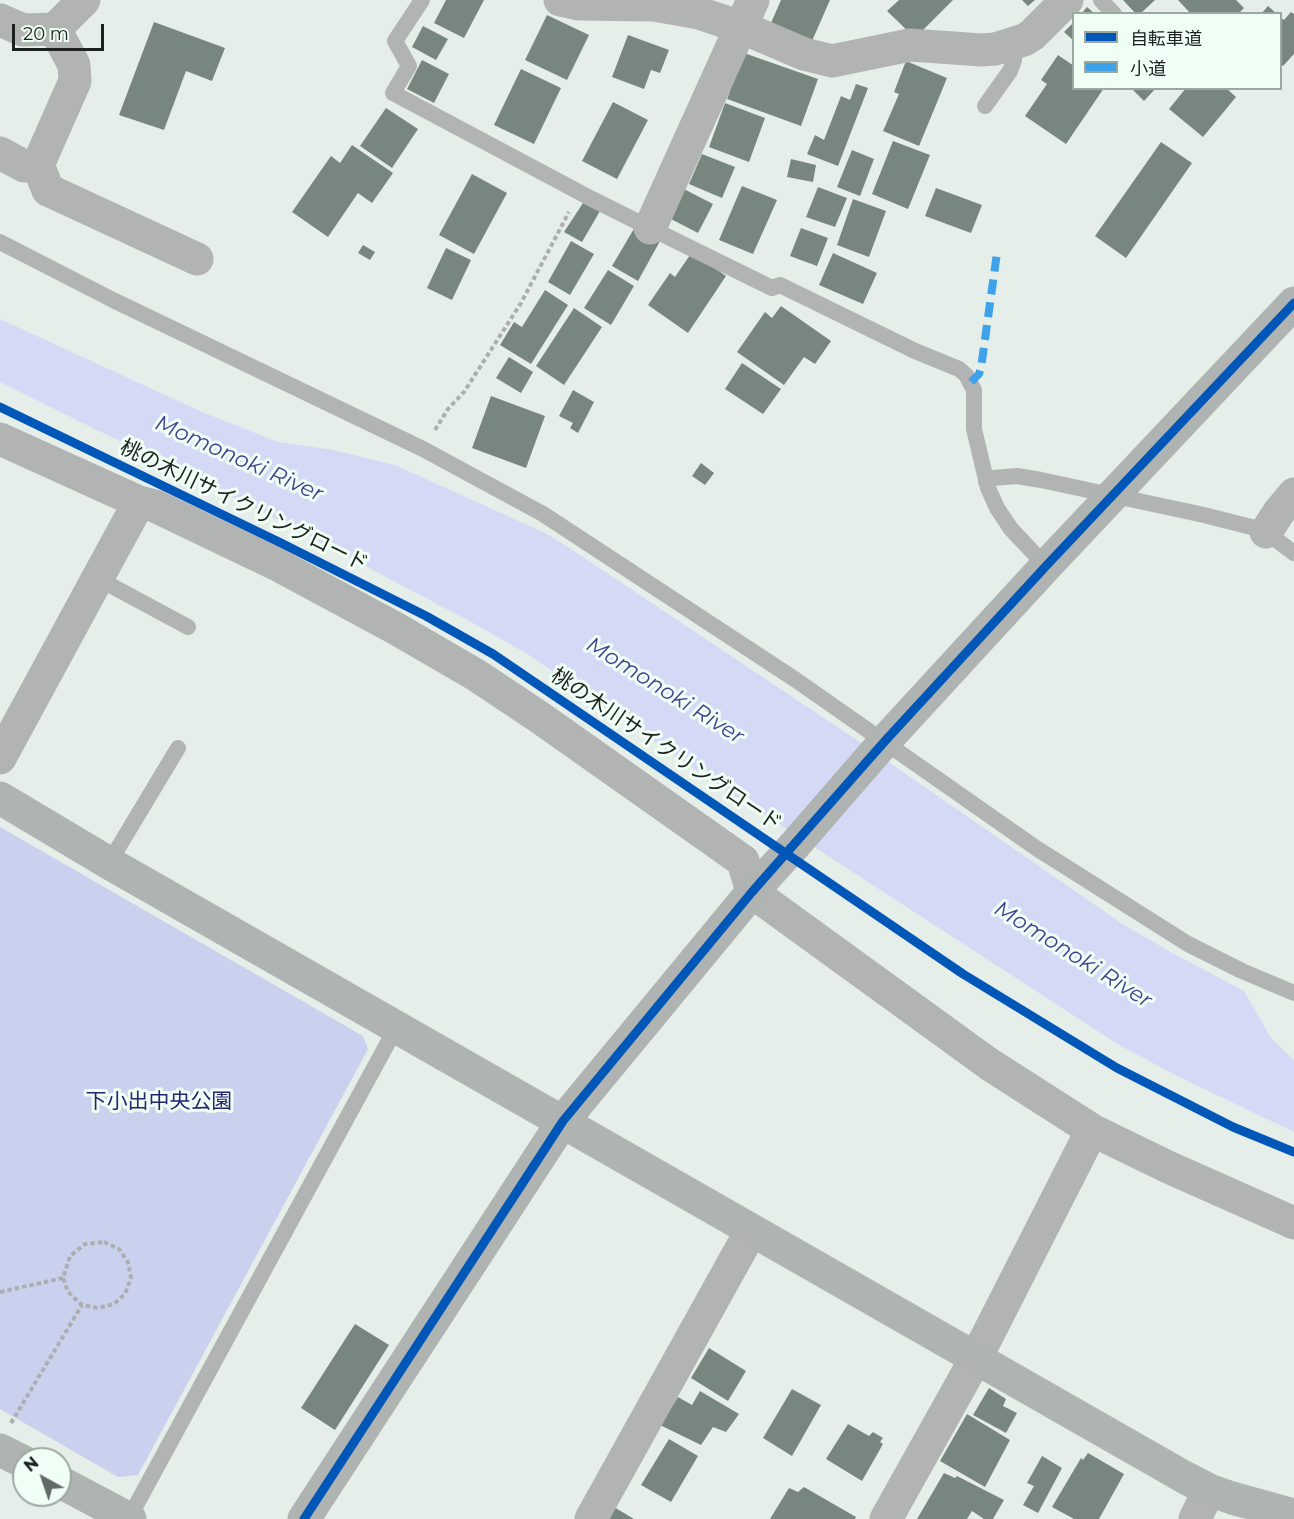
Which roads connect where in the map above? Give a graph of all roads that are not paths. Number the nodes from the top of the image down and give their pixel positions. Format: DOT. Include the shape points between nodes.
graph roads {
  1 [pos="84,0"];
  2 [pos="422,0"];
  3 [pos="560,0"];
  4 [pos="1067,0"];
  5 [pos="1101,0"];
  6 [pos="1112,12"];
  7 [pos="747,13"];
  8 [pos="0,20"];
  9 [pos="55,29"];
  10 [pos="1011,45"];
  11 [pos="985,106"];
  12 [pos="0,153"];
  13 [pos="38,165"];
  14 [pos="650,228"];
  15 [pos="0,242"];
  16 [pos="197,259"];
  17 [pos="1294,303"];
  18 [pos="0,439"];
  19 [pos="986,482"];
  20 [pos="1294,494"];
  21 [pos="1113,496"];
  22 [pos="139,502"];
  23 [pos="1266,531"];
  24 [pos="1294,553"];
  25 [pos="1046,566"];
  26 [pos="97,578"];
  27 [pos="188,627"];
  28 [pos="884,743"];
  29 [pos="178,748"];
  30 [pos="0,758"];
  31 [pos="0,798"];
  32 [pos="109,863"];
  33 [pos="752,891"];
  34 [pos="1294,993"];
  35 [pos="397,1026"];
  36 [pos="563,1121"];
  37 [pos="1092,1130"];
  38 [pos="1294,1222"];
  39 [pos="751,1231"];
  40 [pos="976,1358"];
  41 [pos="72,1488"];
  42 [pos="1202,1505"];
  43 [pos="1294,1515"];
  44 [pos="130,1519"];
  45 [pos="304,1519"];
  46 [pos="591,1519"];
  47 [pos="886,1519"];
  1 -- 9 [label="street"];
  2 -- 14 [label="lane" via="395,41 409,66 393,93"];
  3 -- 7 [label="street" via="654,5 699,13"];
  4 -- 10 [label="street" via="1032,35"];
  5 -- 6 [label="lane"];
  7 -- 10 [label="street" via="804,54 832,61 910,45 982,50"];
  7 -- 14 [label="street"];
  8 -- 9 [label="street" via="24,30"];
  9 -- 13 [label="street" via="74,65 75,81"];
  10 -- 11 [label="lane" via="1014,60 1010,71"];
  12 -- 13 [label="street" via="24,165"];
  13 -- 16 [label="street" via="48,190"];
  14 -- 19 [label="lane" via="772,288 780,285 960,369 974,390 974,429"];
  15 -- 28 [label="lane" via="423,449 543,514"];
  17 -- 21 [label="street"];
  18 -- 22 [label="street"];
  19 -- 21 [label="lane" via="1017,476"];
  19 -- 25 [label="lane" via="1011,529"];
  20 -- 23 [label="street"];
  21 -- 23 [label="lane"];
  21 -- 25 [label="street"];
  22 -- 26 [label="street"];
  22 -- 33 [label="street" via="276,564 476,675 743,861"];
  23 -- 24 [label="lane"];
  25 -- 28 [label="street"];
  26 -- 27 [label="lane"];
  26 -- 30 [label="street"];
  28 -- 33 [label="street"];
  28 -- 34 [label="lane" via="1036,848 1188,944"];
  29 -- 32 [label="lane"];
  31 -- 32 [label="street"];
  32 -- 35 [label="street"];
  33 -- 36 [label="street"];
  33 -- 37 [label="street" via="989,1064"];
  35 -- 36 [label="street"];
  35 -- 44 [label="lane"];
  36 -- 39 [label="street"];
  36 -- 45 [label="street"];
  37 -- 38 [label="street"];
  37 -- 40 [label="street"];
  39 -- 40 [label="street"];
  39 -- 46 [label="street"];
  40 -- 42 [label="street"];
  40 -- 47 [label="street"];
  41 -- 44 [label="street"];
  42 -- 43 [label="street"];
}
